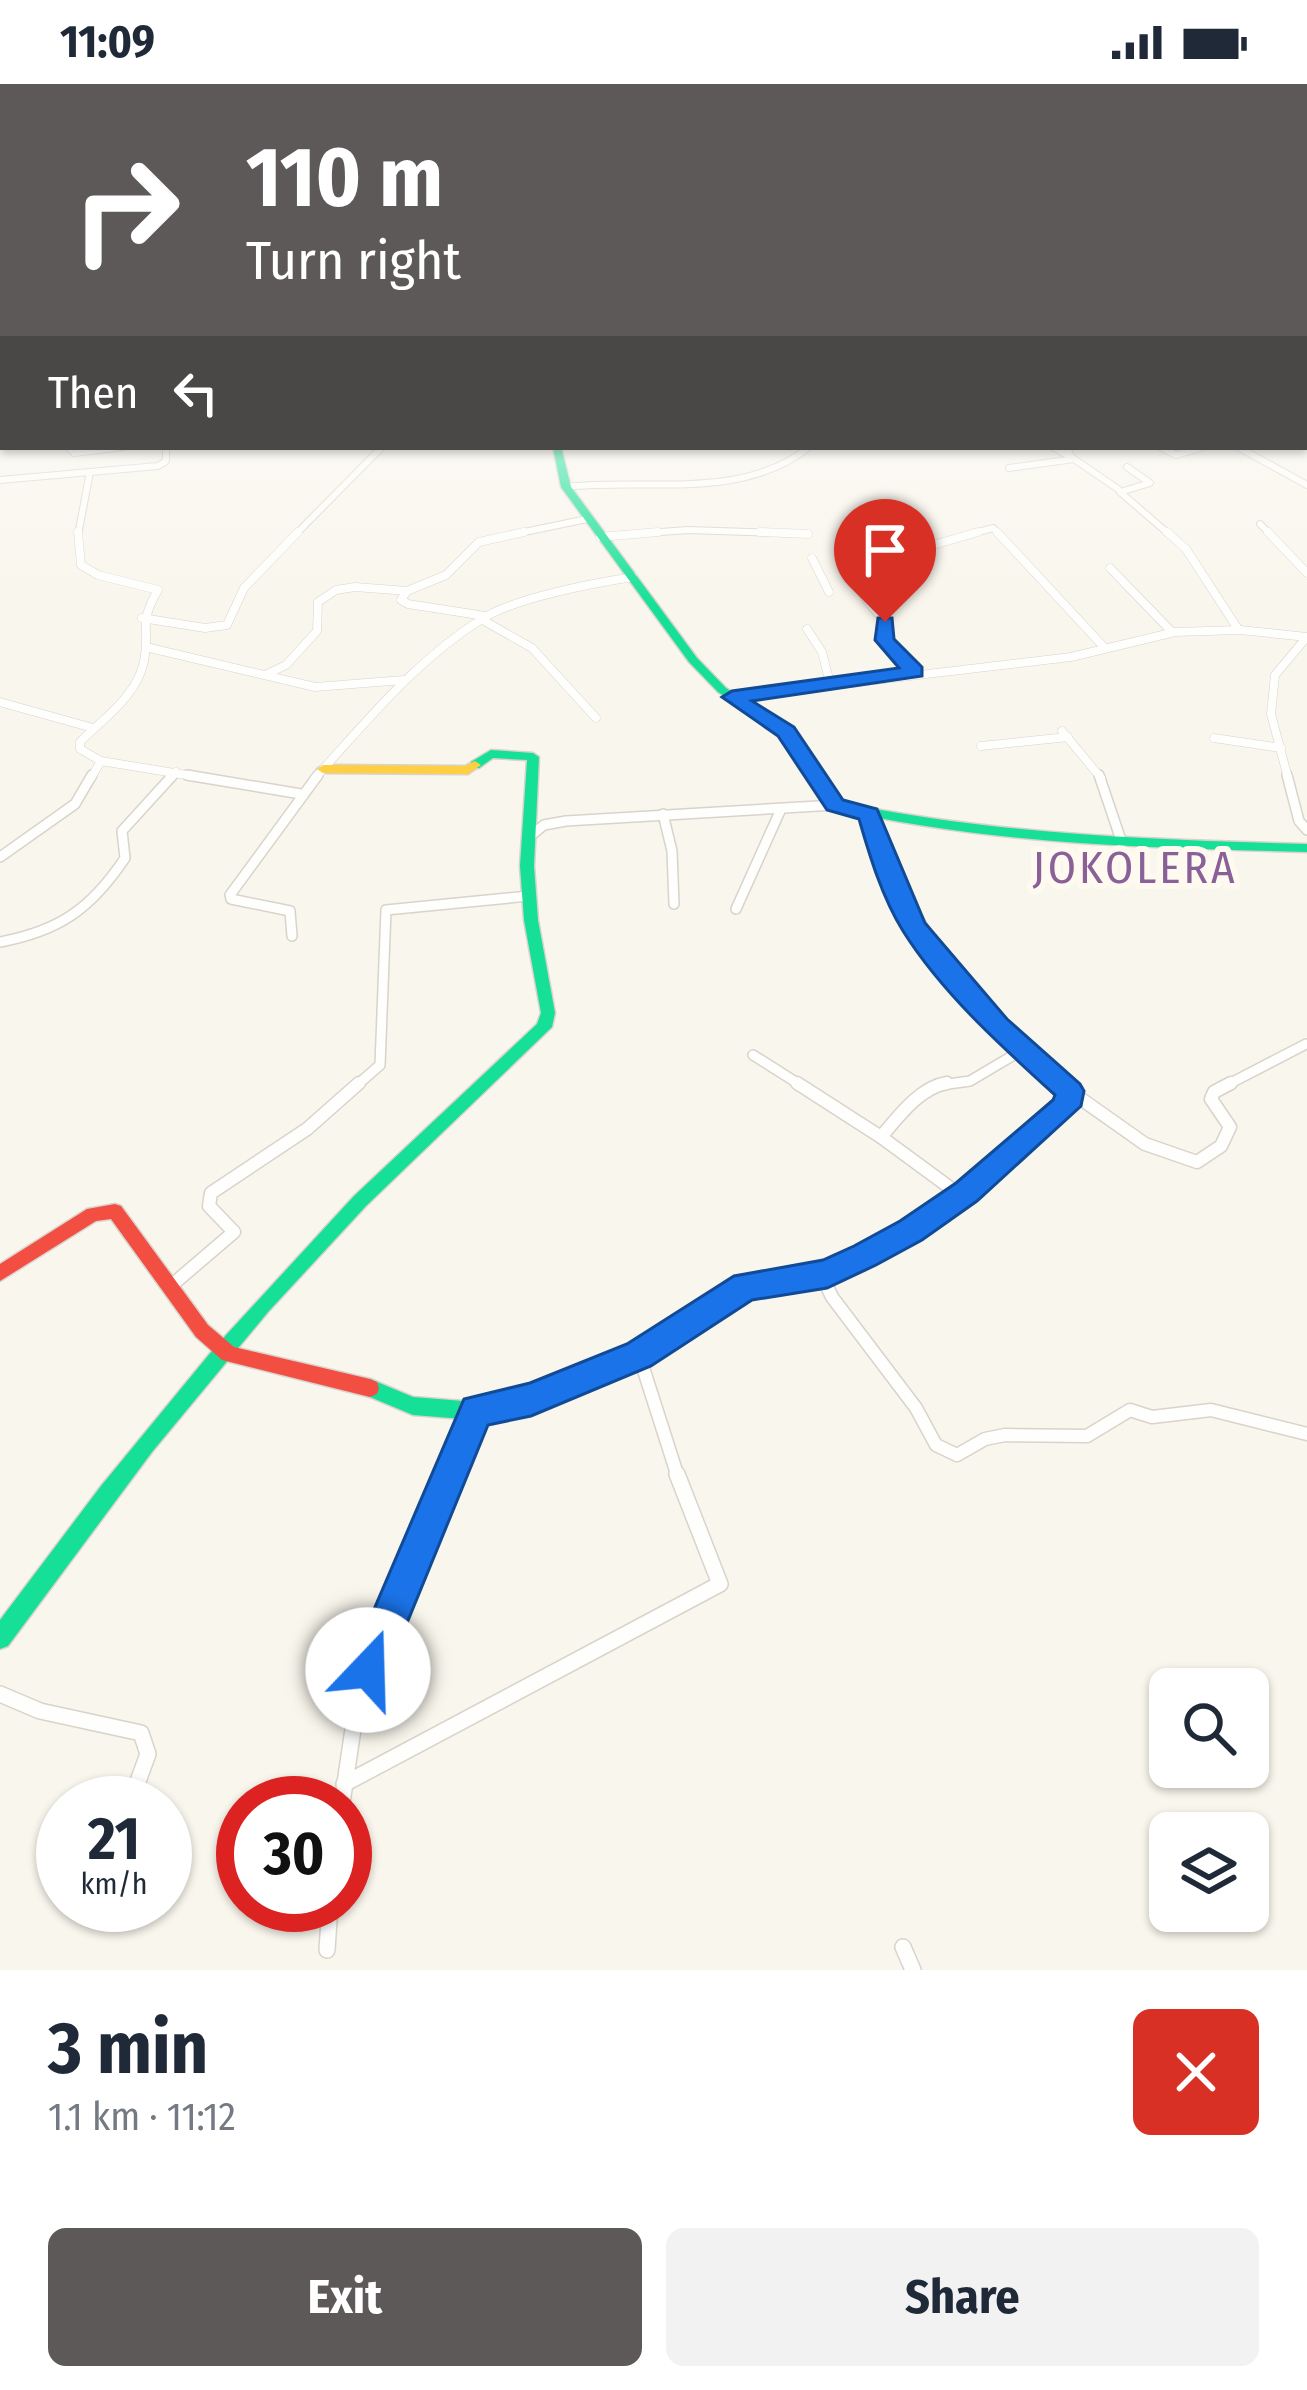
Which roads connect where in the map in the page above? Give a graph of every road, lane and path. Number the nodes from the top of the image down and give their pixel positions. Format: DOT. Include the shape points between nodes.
graph roads {
  1 [pos="166,450"];
  2 [pos="379,450"];
  3 [pos="558,450"];
  4 [pos="805,450"];
  5 [pos="1058,450"];
  6 [pos="1068,450"];
  7 [pos="1243,450"];
  8 [pos="1074,459"];
  9 [pos="1127,467"];
  10 [pos="1009,468"];
  11 [pos="90,472"];
  12 [pos="0,480"];
  13 [pos="1307,485"];
  14 [pos="566,487"];
  15 [pos="1118,489"];
  16 [pos="586,518"];
  17 [pos="1260,524"];
  18 [pos="808,534"];
  19 [pos="600,537"];
  20 [pos="1014,548"];
  21 [pos="812,558"];
  22 [pos="1110,568"];
  23 [pos="1307,573"];
  24 [pos="633,577"];
  25 [pos="1044,588"];
  26 [pos="407,591"];
  27 [pos="829,592"];
  28 [pos="483,617"];
  29 [pos="142,618"];
  30 [pos="807,629"];
  31 [pos="1238,629"];
  32 [pos="1172,632"];
  33 [pos="1306,638"];
  34 [pos="1102,645"];
  35 [pos="150,647"];
  36 [pos="914,672"];
  37 [pos="268,674"];
  38 [pos="404,680"];
  39 [pos="830,683"];
  40 [pos="732,697"];
  41 [pos="0,702"];
  42 [pos="596,718"];
  43 [pos="93,728"];
  44 [pos="1214,737"];
  45 [pos="981,746"];
  46 [pos="1281,748"];
  47 [pos="101,760"];
  48 [pos="323,770"];
  49 [pos="176,772"];
  50 [pos="302,794"];
  51 [pos="835,805"];
  52 [pos="781,809"];
  53 [pos="663,814"];
  54 [pos="869,814"];
  55 [pos="1307,830"];
  56 [pos="529,837"];
  57 [pos="1122,843"];
  58 [pos="1307,848"];
  59 [pos="0,857"];
  60 [pos="530,896"];
  61 [pos="674,904"];
  62 [pos="736,909"];
  63 [pos="292,936"];
  64 [pos="0,942"];
  65 [pos="1306,1044"];
  66 [pos="1024,1049"];
  67 [pos="753,1055"];
  68 [pos="1070,1091"];
  69 [pos="881,1137"];
  70 [pos="960,1196"];
  71 [pos="0,1273"];
  72 [pos="821,1274"];
  73 [pos="172,1286"];
  74 [pos="229,1354"];
  75 [pos="639,1355"];
  76 [pos="476,1411"];
  77 [pos="1307,1434"];
  78 [pos="0,1638"];
  79 [pos="0,1694"];
  80 [pos="140,1776"];
  81 [pos="345,1776"];
  82 [pos="359,1776"];
  83 [pos="328,1932"];
  84 [pos="903,1947"];
  85 [pos="327,1950"];
  86 [pos="913,1970"];
  1 -- 11 [label="street" via="158,466"];
  2 -- 29 [label="street" via="244,588 227,625"];
  3 -- 14 [label="street"];
  4 -- 14 [label="street" via="760,475"];
  5 -- 8 [label="street"];
  6 -- 8 [label="street"];
  7 -- 13 [label="street"];
  8 -- 10 [label="street"];
  8 -- 15 [label="street"];
  9 -- 15 [label="street" via="1150,483"];
  11 -- 12 [label="street"];
  11 -- 29 [label="street" via="79,560 92,573 155,587"];
  14 -- 16 [label="street"];
  15 -- 31 [label="street" via="1190,554"];
  16 -- 19 [label="street"];
  16 -- 26 [label="street" via="479,542 446,575"];
  17 -- 23 [label="street"];
  18 -- 19 [label="street"];
  19 -- 24 [label="street"];
  20 -- 25 [label="street"];
  21 -- 27 [label="street"];
  22 -- 32 [label="street"];
  24 -- 28 [label="street"];
  24 -- 40 [label="street" via="692,660"];
  26 -- 28 [label="street" via="401,600 408,604"];
  26 -- 37 [label="street" via="362,586 328,594 315,610 317,631"];
  28 -- 38 [label="street"];
  28 -- 42 [label="street" via="532,648"];
  29 -- 35 [label="street"];
  30 -- 39 [label="street"];
  31 -- 32 [label="street"];
  31 -- 33 [label="street"];
  32 -- 34 [label="street"];
  33 -- 46 [label="street" via="1275,674 1271,714"];
  34 -- 36 [label="street" via="1071,657"];
  34 -- 36 [label="street" via="993,528 854,568 885,622 884,640"];
  35 -- 37 [label="street"];
  35 -- 43 [label="street" via="142,678"];
  36 -- 39 [label="street"];
  37 -- 38 [label="street" via="327,688"];
  38 -- 48 [label="street"];
  39 -- 40 [label="street"];
  40 -- 51 [label="street" via="786,732"];
  41 -- 43 [label="street"];
  43 -- 47 [label="street" via="79,745"];
  44 -- 46 [label="street"];
  45 -- 57 [label="street" via="1065,734 1107,784"];
  46 -- 55 [label="street"];
  47 -- 49 [label="street"];
  47 -- 59 [label="street" via="75,803"];
  48 -- 50 [label="street"];
  48 -- 56 [label="street" via="452,771 479,766 487,755 529,754"];
  49 -- 50 [label="street"];
  49 -- 64 [label="street" via="122,831 125,858 106,885 52,930"];
  50 -- 63 [label="street" via="230,895 290,911"];
  51 -- 52 [label="street"];
  51 -- 54 [label="street"];
  52 -- 53 [label="street"];
  52 -- 62 [label="street"];
  53 -- 56 [label="street" via="566,821"];
  53 -- 61 [label="street"];
  54 -- 57 [label="street" via="1005,837"];
  54 -- 66 [label="street" via="914,928"];
  56 -- 60 [label="street"];
  57 -- 58 [label="street"];
  60 -- 73 [label="street" via="386,910 380,1065 308,1129 211,1193 209,1206 233,1232"];
  60 -- 74 [label="street" via="548,1012 539,1035 332,1230"];
  65 -- 68 [label="street" via="1214,1092 1211,1100 1230,1127 1221,1146 1197,1162 1142,1146"];
  66 -- 68 [label="street"];
  66 -- 69 [label="street" via="970,1081 937,1084"];
  67 -- 69 [label="street"];
  68 -- 70 [label="street" via="1066,1106"];
  69 -- 70 [label="street"];
  70 -- 72 [label="street" via="911,1231"];
  71 -- 73 [label="street" via="109,1210 121,1215"];
  72 -- 75 [label="street" via="746,1286"];
  72 -- 77 [label="street" via="946,1452 1005,1435 1087,1436 1130,1410 1152,1418 1211,1409"];
  73 -- 74 [label="street"];
  74 -- 76 [label="street" via="355,1382 413,1406"];
  74 -- 78 [label="street" via="63,1550"];
  75 -- 76 [label="street" via="531,1400"];
  75 -- 82 [label="street" via="720,1585"];
  76 -- 81 [label="street" via="379,1634"];
  79 -- 80 [label="street" via="141,1733 148,1754"];
  83 -- 85 [label="street"];
  84 -- 86 [label="street"];
}
